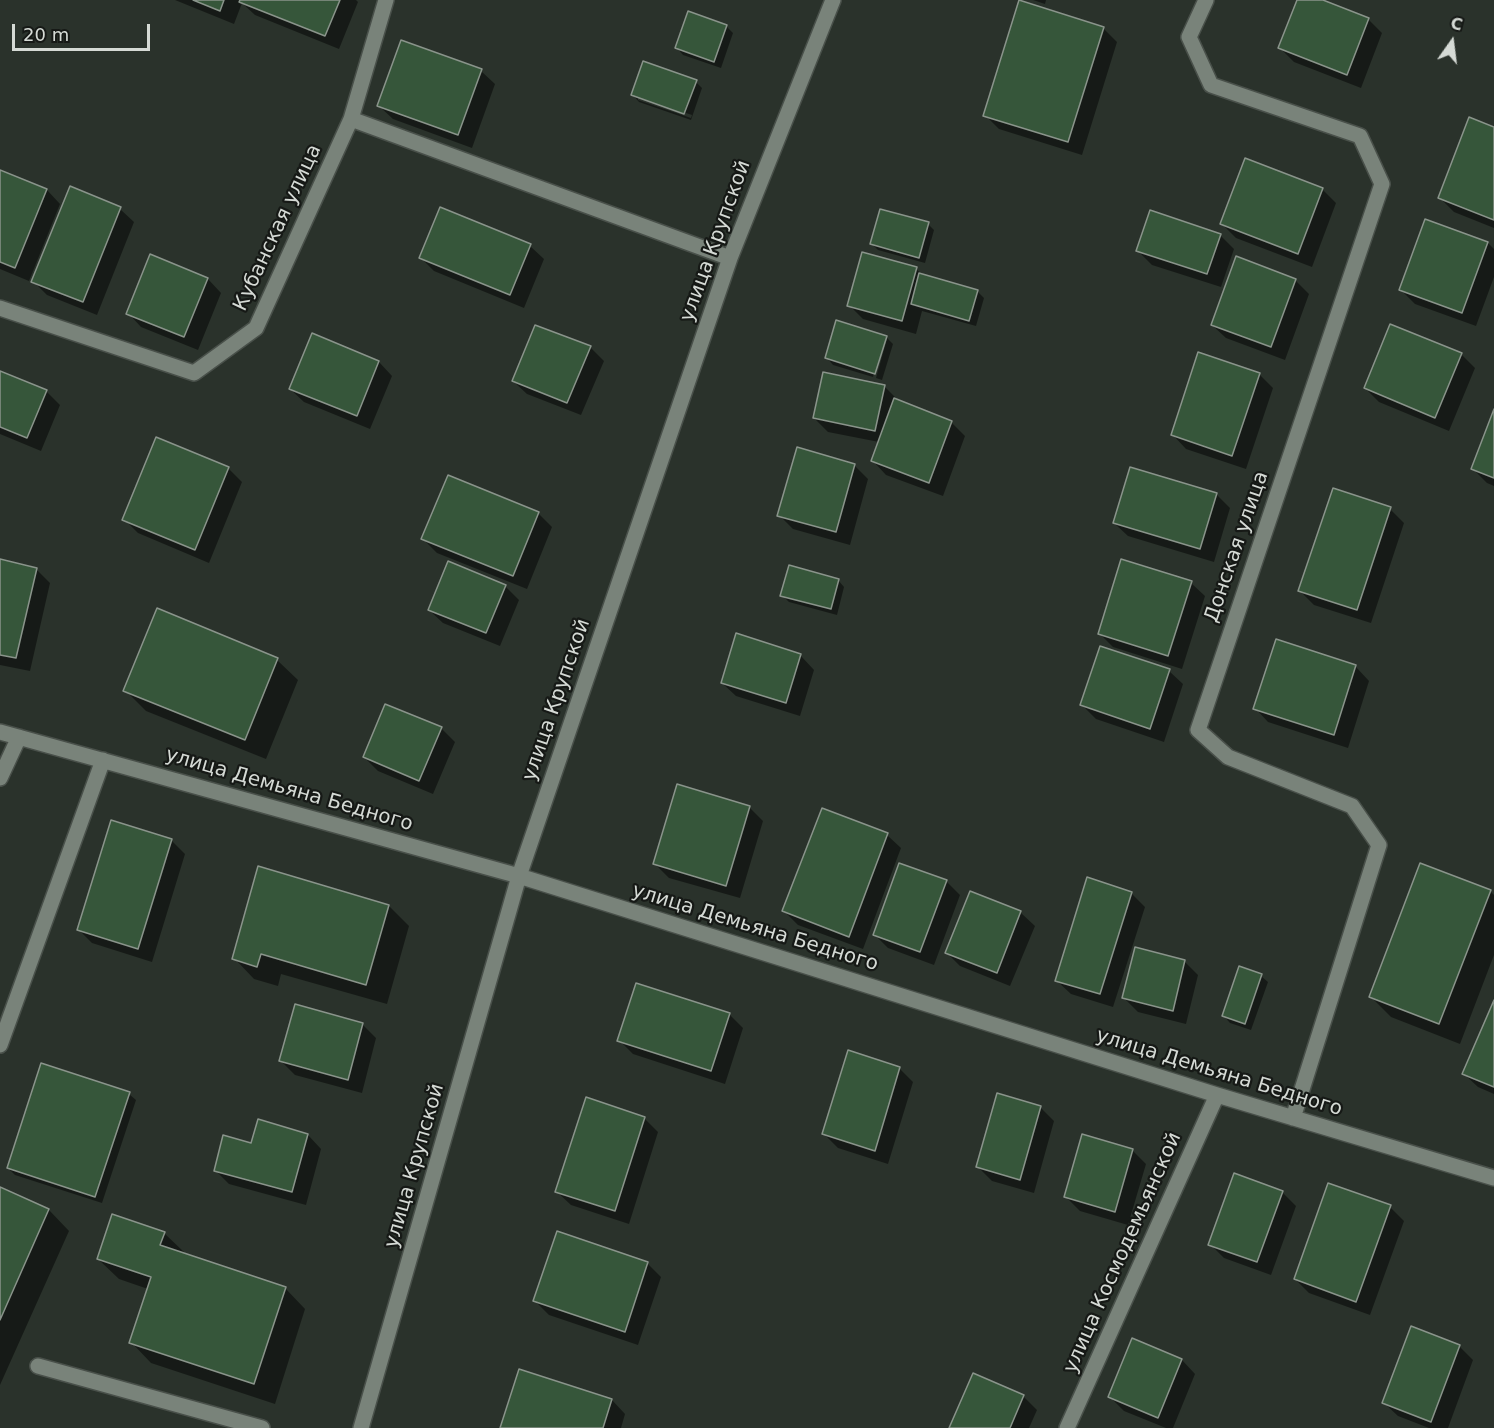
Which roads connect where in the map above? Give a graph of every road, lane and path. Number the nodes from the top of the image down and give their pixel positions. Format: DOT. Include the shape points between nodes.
graph roads {
  1 [pos="386,0"];
  2 [pos="833,0"];
  3 [pos="1206,0"];
  4 [pos="351,119"];
  5 [pos="730,258"];
  6 [pos="0,308"];
  7 [pos="0,732"];
  8 [pos="19,737"];
  9 [pos="103,760"];
  10 [pos="0,778"];
  11 [pos="519,876"];
  12 [pos="0,1045"];
  13 [pos="1217,1095"];
  14 [pos="1293,1118"];
  15 [pos="1494,1178"];
  16 [pos="38,1366"];
  17 [pos="262,1428"];
  18 [pos="362,1428"];
  19 [pos="1067,1428"];
  1 -- 4 [label="street, Кубанская улица"];
  2 -- 5 [label="street, улица Крупской"];
  3 -- 14 [label="street, Донская улица" via="1189,37 1211,85 1360,136 1382,184 1198,730 1228,757 1352,806 1379,845"];
  4 -- 5 [label="street"];
  4 -- 6 [label="street, Кубанская улица" via="256,327 194,373"];
  5 -- 11 [label="street, улица Крупской"];
  7 -- 8 [label="street, улица Демьяна Бедного"];
  8 -- 9 [label="street, улица Демьяна Бедного"];
  8 -- 10 [label="street"];
  9 -- 11 [label="street, улица Демьяна Бедного"];
  9 -- 12 [label="street"];
  11 -- 13 [label="street, улица Демьяна Бедного"];
  11 -- 18 [label="street, улица Крупской"];
  13 -- 14 [label="street, улица Демьяна Бедного"];
  13 -- 19 [label="street, улица Космодемьянской"];
  14 -- 15 [label="street, улица Демьяна Бедного"];
  16 -- 17 [label="street"];
}
